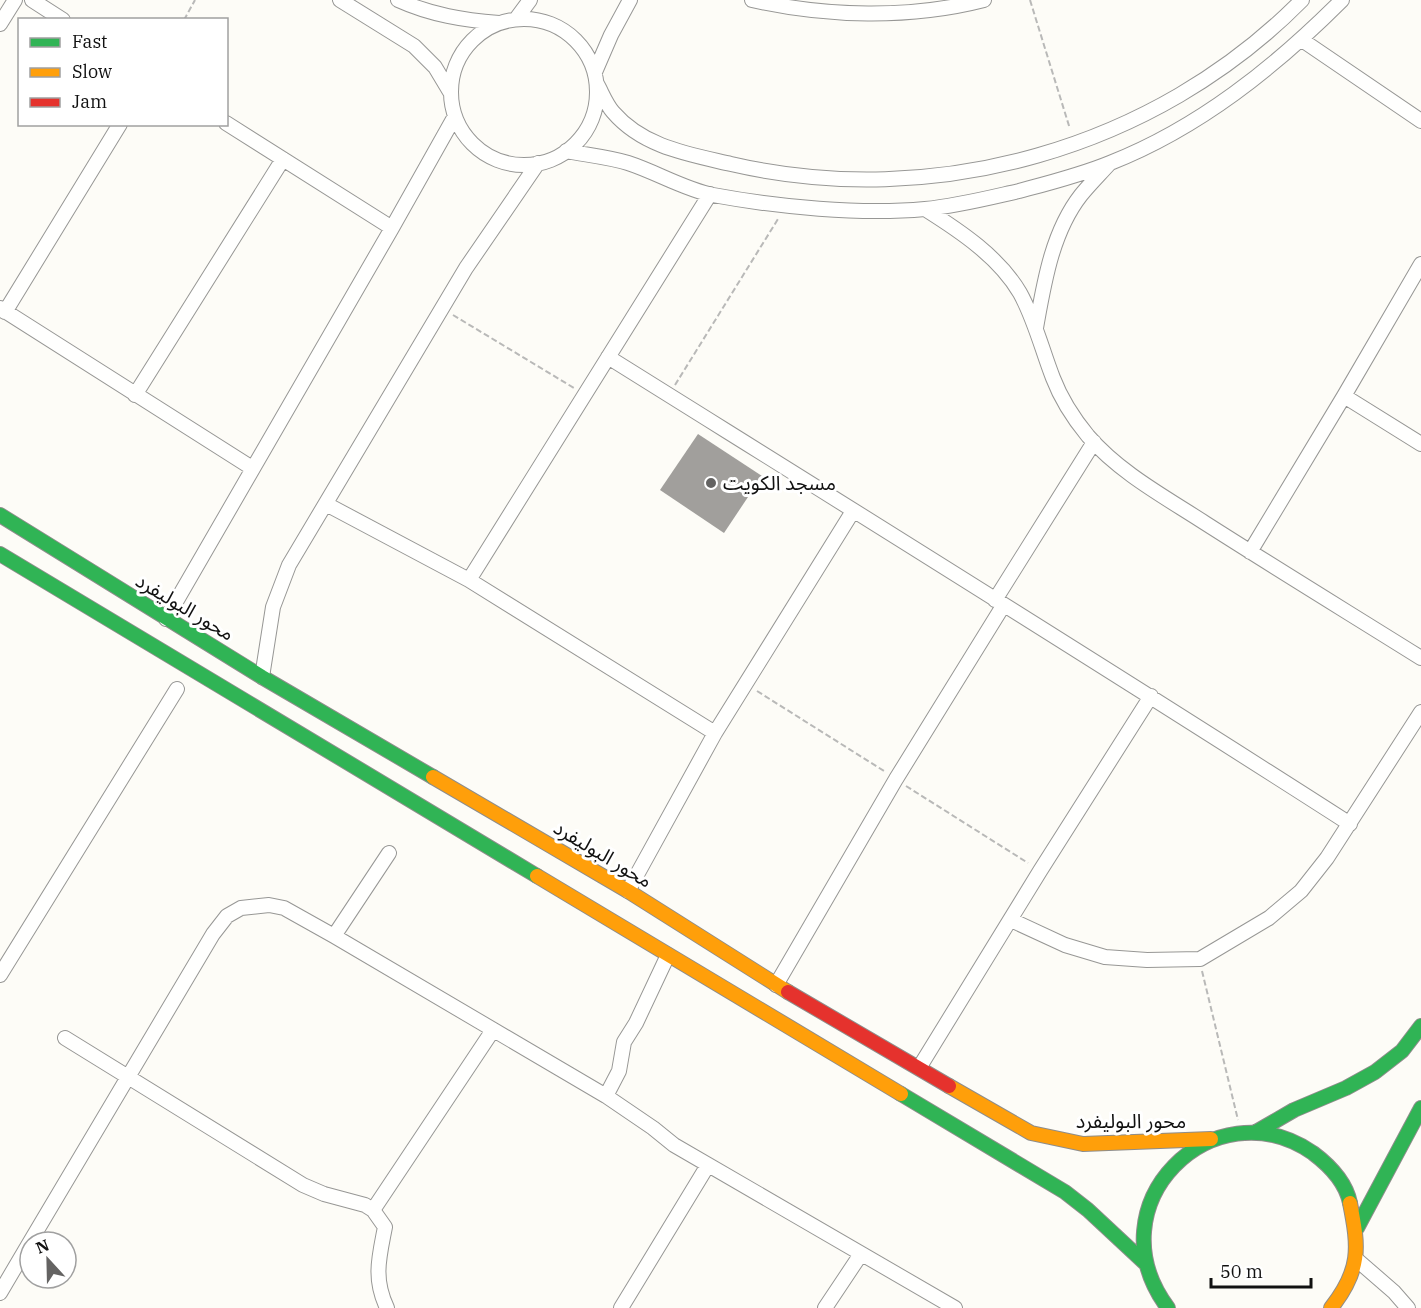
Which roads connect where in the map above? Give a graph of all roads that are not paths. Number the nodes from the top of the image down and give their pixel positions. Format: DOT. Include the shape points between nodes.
graph roads {
  1 [pos="15,0"];
  2 [pos="32,0"];
  3 [pos="340,0"];
  4 [pos="398,0"];
  5 [pos="530,0"];
  6 [pos="630,0"];
  7 [pos="752,0"];
  8 [pos="984,0"];
  9 [pos="1302,0"];
  10 [pos="1342,0"];
  11 [pos="60,18"];
  12 [pos="516,19"];
  13 [pos="499,23"];
  14 [pos="0,24"];
  15 [pos="1302,40"];
  16 [pos="596,78"];
  17 [pos="450,92"];
  18 [pos="455,116"];
  19 [pos="1421,121"];
  20 [pos="228,124"];
  21 [pos="119,126"];
  22 [pos="566,151"];
  23 [pos="283,159"];
  24 [pos="538,163"];
  25 [pos="1110,163"];
  26 [pos="710,194"];
  27 [pos="926,209"];
  28 [pos="392,228"];
  29 [pos="1421,264"];
  30 [pos="3,310"];
  31 [pos="1036,328"];
  32 [pos="608,357"];
  33 [pos="135,394"];
  34 [pos="1344,396"];
  35 [pos="1094,442"];
  36 [pos="1421,444"];
  37 [pos="252,468"];
  38 [pos="326,504"];
  39 [pos="853,511"];
  40 [pos="0,515"];
  41 [pos="1250,552"];
  42 [pos="0,554"];
  43 [pos="469,580"];
  44 [pos="999,603"];
  45 [pos="166,619"];
  46 [pos="1421,658"];
  47 [pos="262,677"];
  48 [pos="177,689"];
  49 [pos="1151,696"];
  50 [pos="1421,712"];
  51 [pos="715,733"];
  52 [pos="1350,824"];
  53 [pos="388,853"];
  54 [pos="628,891"];
  55 [pos="1011,920"];
  56 [pos="334,936"];
  57 [pos="668,956"];
  58 [pos="0,975"];
  59 [pos="776,985"];
  60 [pos="1421,1026"];
  61 [pos="493,1030"];
  62 [pos="65,1038"];
  63 [pos="919,1068"];
  64 [pos="129,1077"];
  65 [pos="606,1096"];
  66 [pos="1421,1108"];
  67 [pos="1256,1132"];
  68 [pos="1210,1139"];
  69 [pos="708,1165"];
  70 [pos="373,1210"];
  71 [pos="1357,1228"];
  72 [pos="37,1230"];
  73 [pos="861,1254"];
  74 [pos="1356,1259"];
  75 [pos="18,1262"];
  76 [pos="1146,1264"];
  77 [pos="0,1293"];
  78 [pos="387,1308"];
  79 [pos="621,1308"];
  80 [pos="825,1308"];
  81 [pos="955,1308"];
  82 [pos="1168,1308"];
  83 [pos="1331,1308"];
  84 [pos="1408,1308"];
  1 -- 14 [label="street"];
  2 -- 11 [label="street"];
  3 -- 17 [label="street" via="414,46 435,67"];
  4 -- 13 [label="street" via="432,13"];
  5 -- 12 [label="street"];
  6 -- 16 [label="street" via="611,34"];
  7 -- 8 [label="street" via="838,12 903,12"];
  9 -- 16 [label="street" via="1216,72 1109,131 1003,166 926,178 848,180 770,173 663,147 636,132 612,111"];
  10 -- 15 [label="street"];
  12 -- 13 [label="street"];
  12 -- 16 [label="street" via="537,19 573,37 587,53"];
  13 -- 17 [label="street" via="483,31 459,57"];
  15 -- 19 [label="street"];
  15 -- 25 [label="street" via="1231,97 1161,139"];
  16 -- 22 [label="street" via="591,122"];
  17 -- 18 [label="street"];
  18 -- 24 [label="street" via="464,134 479,149 507,162"];
  18 -- 28 [label="street"];
  20 -- 23 [label="street"];
  21 -- 30 [label="street"];
  22 -- 24 [label="street"];
  22 -- 26 [label="street" via="627,163"];
  23 -- 28 [label="street"];
  23 -- 33 [label="street"];
  24 -- 38 [label="street" via="465,268"];
  25 -- 27 [label="street" via="1050,183"];
  25 -- 31 [label="street" via="1080,197 1058,237 1044,282"];
  26 -- 27 [label="street" via="845,210"];
  26 -- 32 [label="street"];
  27 -- 31 [label="street" via="992,259 1019,292"];
  28 -- 37 [label="street"];
  29 -- 34 [label="street"];
  30 -- 33 [label="street"];
  31 -- 35 [label="street" via="1053,380"];
  32 -- 39 [label="street"];
  32 -- 43 [label="street"];
  33 -- 37 [label="street"];
  34 -- 36 [label="street"];
  34 -- 41 [label="street"];
  35 -- 41 [label="street" via="1139,480"];
  35 -- 44 [label="street"];
  37 -- 45 [label="street"];
  38 -- 43 [label="street"];
  38 -- 47 [label="street" via="280,585 268,630"];
  39 -- 44 [label="street"];
  39 -- 51 [label="street"];
  40 -- 45 [label="street, محور البوليفرد"];
  41 -- 46 [label="street"];
  42 -- 57 [label="street"];
  43 -- 51 [label="street"];
  44 -- 49 [label="street"];
  44 -- 59 [label="street"];
  45 -- 47 [label="street, محور البوليفرد"];
  47 -- 54 [label="street, محور البوليفرد"];
  48 -- 58 [label="street"];
  49 -- 52 [label="street"];
  49 -- 55 [label="street"];
  50 -- 52 [label="street"];
  51 -- 54 [label="street"];
  52 -- 55 [label="street" via="1301,891 1269,918 1200,959 1105,957 1065,945"];
  53 -- 56 [label="street"];
  54 -- 59 [label="street, محور البوليفرد"];
  55 -- 63 [label="street"];
  56 -- 61 [label="street"];
  56 -- 64 [label="street" via="284,908 269,905 241,908 227,916"];
  57 -- 65 [label="street" via="624,1042 619,1071"];
  57 -- 76 [label="street" via="1065,1192"];
  59 -- 63 [label="street, محور البوليفرد"];
  60 -- 67 [label="street" via="1402,1051 1375,1072"];
  61 -- 65 [label="street"];
  61 -- 70 [label="street"];
  62 -- 64 [label="street"];
  63 -- 68 [label="street, محور البوليفرد" via="1031,1133 1083,1144"];
  64 -- 70 [label="street" via="303,1185"];
  64 -- 72 [label="street"];
  65 -- 69 [label="street"];
  66 -- 71 [label="street"];
  67 -- 68 [label="street"];
  67 -- 71 [label="street" via="1293,1140 1324,1161 1350,1199"];
  68 -- 76 [label="street" via="1173,1165 1155,1190 1145,1218"];
  69 -- 73 [label="street"];
  69 -- 79 [label="street"];
  70 -- 78 [label="street" via="385,1227 377,1272"];
  71 -- 74 [label="street"];
  73 -- 80 [label="street"];
  73 -- 81 [label="street"];
  74 -- 83 [label="street" via="1346,1287"];
  74 -- 84 [label="street"];
  75 -- 77 [label="street"];
  76 -- 82 [label="street"];
}
